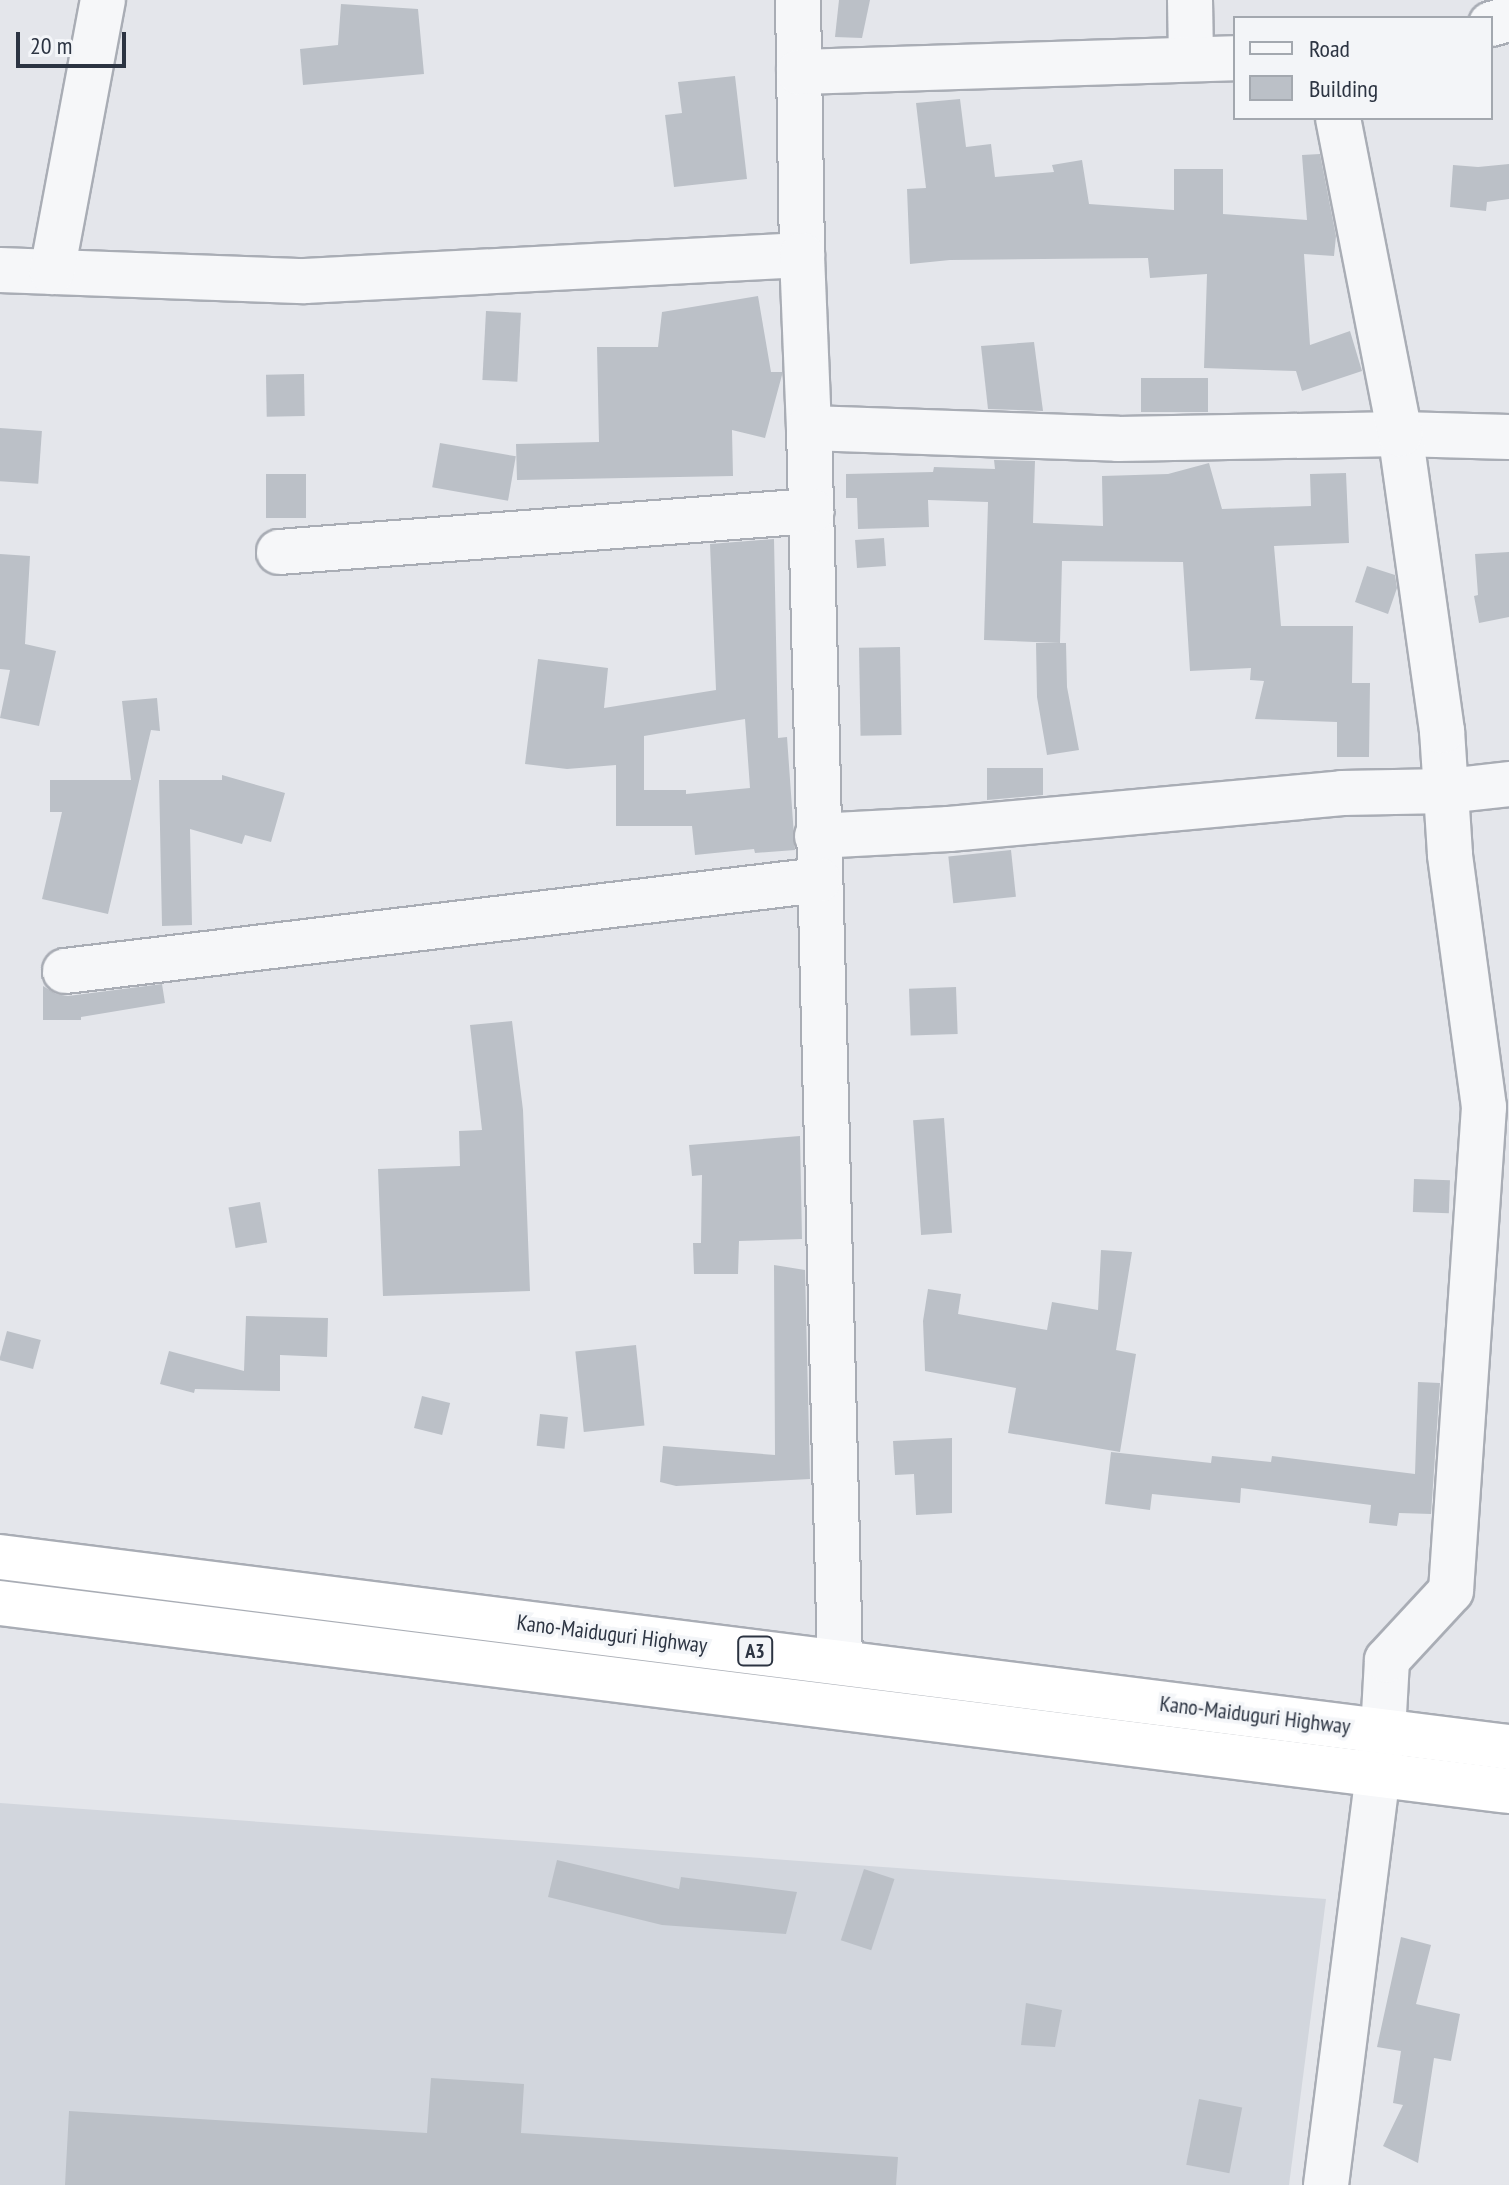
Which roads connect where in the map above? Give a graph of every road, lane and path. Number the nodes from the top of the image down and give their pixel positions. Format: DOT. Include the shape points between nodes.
graph roads {
  1 [pos="103,0"];
  2 [pos="798,0"];
  3 [pos="1190,0"];
  4 [pos="1191,57"];
  5 [pos="1233,58"];
  6 [pos="799,72"];
  7 [pos="1338,120"];
  8 [pos="802,255"];
  9 [pos="0,270"];
  10 [pos="52,272"];
  11 [pos="809,428"];
  12 [pos="1400,434"];
  13 [pos="1509,437"];
  14 [pos="811,511"];
  15 [pos="279,552"];
  16 [pos="1509,784"];
  17 [pos="1447,791"];
  18 [pos="817,836"];
  19 [pos="819,880"];
  20 [pos="65,971"];
  21 [pos="0,1557"];
  22 [pos="0,1603"];
  23 [pos="840,1662"];
  24 [pos="1383,1732"];
  25 [pos="1509,1747"];
  26 [pos="1378,1775"];
  27 [pos="1509,1791"];
  28 [pos="1326,2185"];
  1 -- 10 [label="street"];
  2 -- 6 [label="street"];
  3 -- 4 [label="street"];
  4 -- 5 [label="street"];
  4 -- 6 [label="street"];
  6 -- 8 [label="street"];
  7 -- 12 [label="street"];
  8 -- 10 [label="street" via="305,281"];
  8 -- 11 [label="street"];
  9 -- 10 [label="street"];
  11 -- 12 [label="street" via="1118,439"];
  11 -- 14 [label="street"];
  12 -- 13 [label="street"];
  12 -- 17 [label="street"];
  14 -- 15 [label="street"];
  14 -- 18 [label="street"];
  16 -- 17 [label="street"];
  17 -- 18 [label="street" via="1342,793"];
  17 -- 24 [label="street" via="1450,854 1484,1107 1465,1417 1451,1591 1387,1660"];
  18 -- 19 [label="street"];
  19 -- 20 [label="street"];
  19 -- 23 [label="street"];
  21 -- 23 [label="highway, Kano-Maiduguri Highway / A3"];
  22 -- 26 [label="highway, Kano-Maiduguri Highway / A3"];
  23 -- 24 [label="highway, Kano-Maiduguri Highway / A3"];
  24 -- 25 [label="highway, Kano-Maiduguri Highway / A3"];
  24 -- 26 [label="street"];
  26 -- 27 [label="highway, Kano-Maiduguri Highway / A3"];
  26 -- 28 [label="street"];
}
